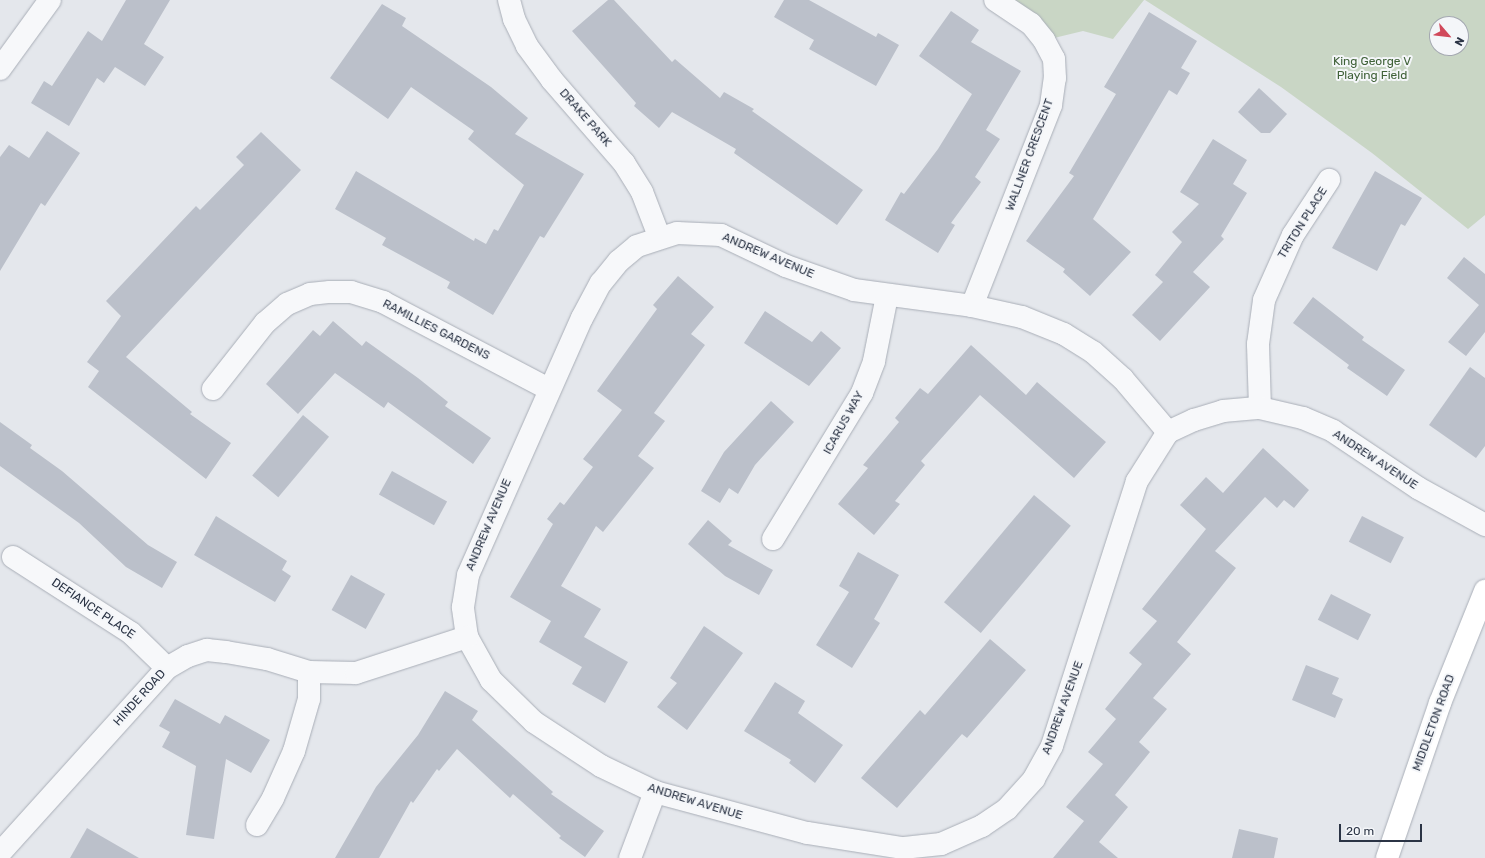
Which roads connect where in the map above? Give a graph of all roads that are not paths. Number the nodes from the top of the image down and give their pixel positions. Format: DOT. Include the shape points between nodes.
graph roads {
  1 [pos="50,0"];
  2 [pos="509,0"];
  3 [pos="995,0"];
  4 [pos="0,69"];
  5 [pos="1330,180"];
  6 [pos="659,236"];
  7 [pos="887,296"];
  8 [pos="972,306"];
  9 [pos="213,389"];
  10 [pos="549,389"];
  11 [pos="1260,408"];
  12 [pos="1168,432"];
  13 [pos="1485,525"];
  14 [pos="773,538"];
  15 [pos="13,557"];
  16 [pos="1485,591"];
  17 [pos="467,636"];
  18 [pos="167,668"];
  19 [pos="309,672"];
  20 [pos="655,792"];
  21 [pos="257,825"];
  22 [pos="0,853"];
  23 [pos="902,853"];
  24 [pos="630,858"];
  25 [pos="1387,858"];
  1 -- 4 [label="street"];
  2 -- 6 [label="street, DRAKE PARK" via="514,19 527,46 552,80 624,163 642,192"];
  3 -- 8 [label="street, WALLNER CRESCENT" via="1031,24 1044,40 1054,59 1055,78 1051,105"];
  5 -- 11 [label="street, TRITON PLACE" via="1293,235 1264,300 1258,344"];
  6 -- 7 [label="street, ANDREW AVENUE" via="700,232 721,235 818,278"];
  6 -- 10 [label="street, ANDREW AVENUE" via="637,246 601,283"];
  7 -- 8 [label="street, ANDREW AVENUE"];
  7 -- 14 [label="street, ICARUS WAY" via="874,361 862,393"];
  8 -- 12 [label="street, ANDREW AVENUE" via="1022,317 1064,334 1093,352 1123,378"];
  9 -- 10 [label="street, RAMILLIES GARDENS" via="265,324 287,304 310,294 330,292 351,292 383,302"];
  10 -- 17 [label="street, ANDREW AVENUE" via="468,575 462,607"];
  11 -- 12 [label="street, ANDREW AVENUE" via="1223,411"];
  11 -- 13 [label="street, ANDREW AVENUE" via="1281,410 1333,431 1418,488"];
  12 -- 23 [label="street, ANDREW AVENUE" via="1137,481 1052,746 1034,780 1007,809 968,833 941,844"];
  15 -- 18 [label="street, DEFIANCE PLACE" via="131,633"];
  16 -- 25 [label="main road, MIDDLETON ROAD" via="1440,703"];
  17 -- 19 [label="street, HINDE ROAD" via="356,673"];
  17 -- 20 [label="street, ANDREW AVENUE" via="491,680 534,722 601,766"];
  18 -- 19 [label="street, HINDE ROAD" via="188,656 207,650 268,659"];
  18 -- 22 [label="street, HINDE ROAD"];
  19 -- 21 [label="street" via="309,699 294,751 273,798"];
  20 -- 23 [label="street, ANDREW AVENUE" via="807,833"];
  20 -- 24 [label="street"];
}
